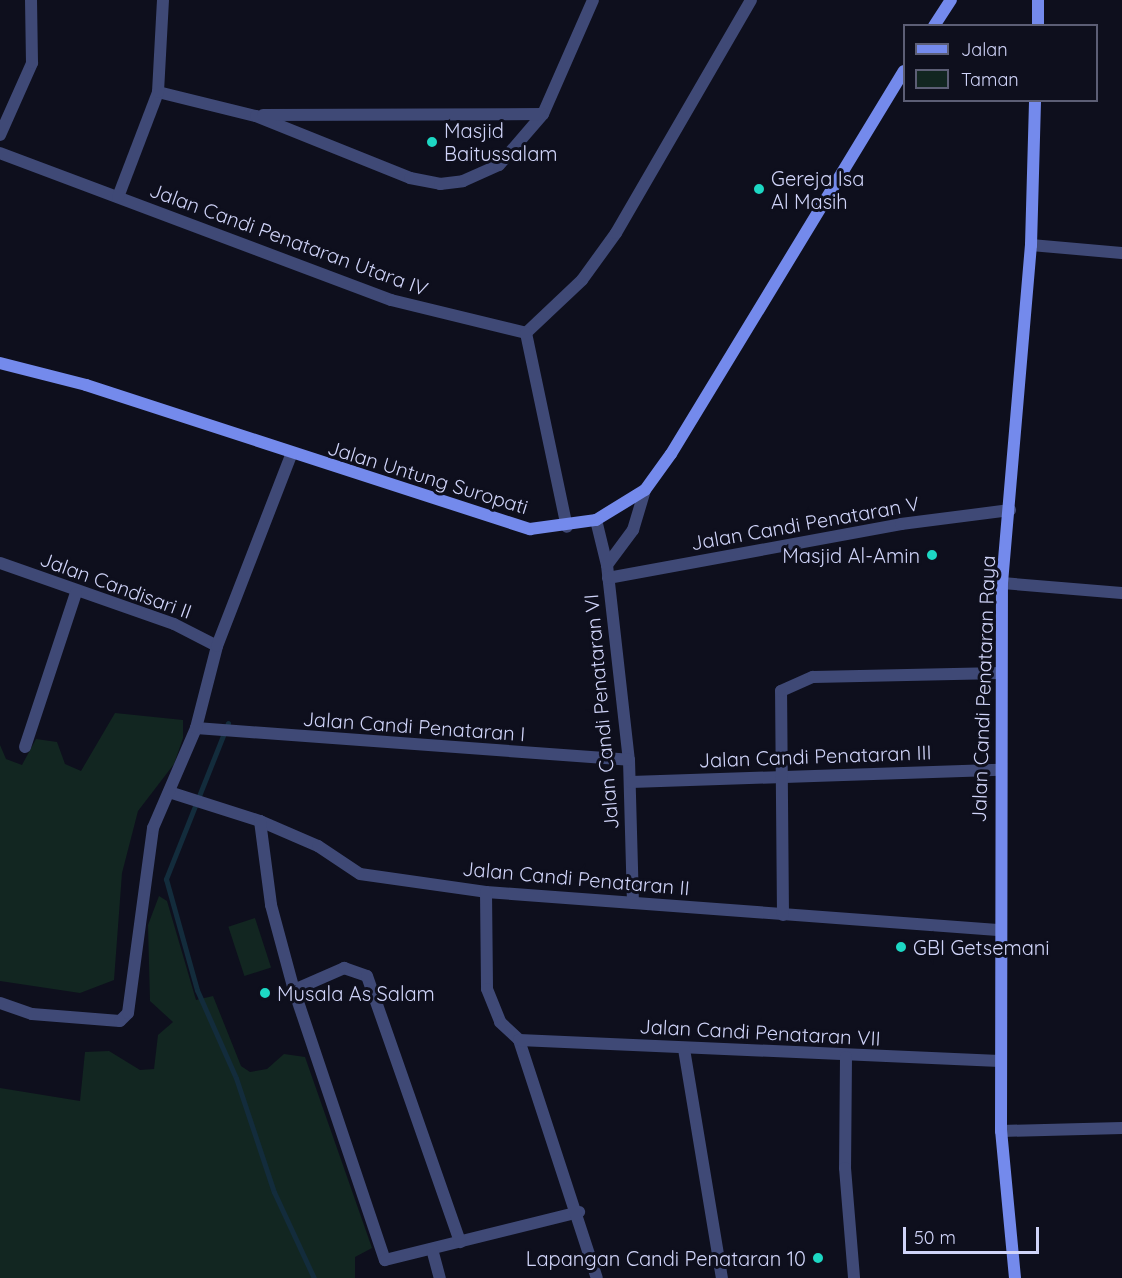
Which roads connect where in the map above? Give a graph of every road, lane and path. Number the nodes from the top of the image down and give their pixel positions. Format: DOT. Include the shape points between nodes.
graph roads {
  1 [pos="31,0"];
  2 [pos="163,0"];
  3 [pos="593,0"];
  4 [pos="751,0"];
  5 [pos="951,0"];
  6 [pos="1038,0"];
  7 [pos="935,24"];
  8 [pos="1038,24"];
  9 [pos="903,72"];
  10 [pos="158,92"];
  11 [pos="1035,102"];
  12 [pos="543,114"];
  13 [pos="256,116"];
  14 [pos="0,135"];
  15 [pos="0,153"];
  16 [pos="118,197"];
  17 [pos="1031,245"];
  18 [pos="1122,253"];
  19 [pos="526,333"];
  20 [pos="0,363"];
  21 [pos="291,455"];
  22 [pos="645,490"];
  23 [pos="1010,510"];
  24 [pos="596,520"];
  25 [pos="567,527"];
  26 [pos="0,563"];
  27 [pos="608,572"];
  28 [pos="1002,583"];
  29 [pos="76,593"];
  30 [pos="1122,593"];
  31 [pos="217,646"];
  32 [pos="1001,673"];
  33 [pos="196,728"];
  34 [pos="25,747"];
  35 [pos="629,760"];
  36 [pos="1000,770"];
  37 [pos="783,776"];
  38 [pos="631,782"];
  39 [pos="169,792"];
  40 [pos="261,821"];
  41 [pos="486,892"];
  42 [pos="633,903"];
  43 [pos="783,915"];
  44 [pos="998,930"];
  45 [pos="294,990"];
  46 [pos="0,1003"];
  47 [pos="519,1040"];
  48 [pos="684,1049"];
  49 [pos="846,1057"];
  50 [pos="1000,1061"];
  51 [pos="1122,1128"];
  52 [pos="1001,1131"];
  53 [pos="579,1212"];
  54 [pos="460,1242"];
  55 [pos="432,1249"];
  56 [pos="440,1278"];
  57 [pos="597,1278"];
  58 [pos="722,1278"];
  59 [pos="854,1278"];
  60 [pos="1015,1278"];
  1 -- 14 [label="street" via="32,63"];
  2 -- 10 [label="street"];
  3 -- 12 [label="street"];
  4 -- 19 [label="street" via="616,233 582,280"];
  5 -- 7 [label="main road"];
  6 -- 8 [label="main road"];
  9 -- 22 [label="main road, Jalan Untung Suropati"];
  10 -- 13 [label="street"];
  10 -- 16 [label="street"];
  11 -- 17 [label="main road, Jalan Candi Penataran Raya"];
  12 -- 13 [label="street"];
  12 -- 13 [label="street" via="500,165 440,184 411,178"];
  15 -- 16 [label="street, Jalan Candi Penataran Utara IV"];
  16 -- 19 [label="street, Jalan Candi Penataran Utara IV" via="391,300"];
  17 -- 18 [label="street"];
  17 -- 23 [label="main road, Jalan Candi Penataran Raya"];
  19 -- 25 [label="street"];
  20 -- 21 [label="main road, Jalan Untung Suropati" via="86,384"];
  21 -- 25 [label="main road, Jalan Untung Suropati" via="530,529"];
  21 -- 31 [label="street"];
  22 -- 24 [label="main road, Jalan Untung Suropati"];
  22 -- 27 [label="street" via="633,530"];
  23 -- 27 [label="street, Jalan Candi Penataran V"];
  23 -- 28 [label="main road, Jalan Candi Penataran Raya"];
  24 -- 25 [label="main road, Jalan Untung Suropati"];
  24 -- 27 [label="street, Jalan Candi Penataran VI"];
  26 -- 29 [label="street, Jalan Candisari II"];
  27 -- 35 [label="street, Jalan Candi Penataran VI"];
  28 -- 30 [label="street"];
  28 -- 32 [label="main road, Jalan Candi Penataran Raya"];
  29 -- 31 [label="street, Jalan Candisari II" via="174,624"];
  29 -- 34 [label="street"];
  31 -- 33 [label="street"];
  32 -- 36 [label="main road, Jalan Candi Penataran Raya"];
  32 -- 37 [label="street" via="813,677 787,684 781,691"];
  33 -- 35 [label="street, Jalan Candi Penataran I" via="233,734"];
  33 -- 39 [label="street"];
  35 -- 38 [label="street, Jalan Candi Penataran VI"];
  36 -- 37 [label="street, Jalan Candi Penataran III"];
  36 -- 44 [label="main road, Jalan Candi Penataran Raya"];
  37 -- 38 [label="street, Jalan Candi Penataran III"];
  37 -- 43 [label="street"];
  38 -- 42 [label="street, Jalan Candi Penataran VI"];
  39 -- 40 [label="street, Jalan Candi Penataran II"];
  39 -- 46 [label="street" via="153,828 125,1018 32,1014"];
  40 -- 41 [label="street, Jalan Candi Penataran II" via="318,846 360,874"];
  40 -- 45 [label="street" via="271,905"];
  41 -- 42 [label="street, Jalan Candi Penataran II"];
  41 -- 47 [label="street" via="487,989 500,1022"];
  42 -- 43 [label="street, Jalan Candi Penataran II"];
  43 -- 44 [label="street, Jalan Candi Penataran II"];
  44 -- 50 [label="main road, Jalan Candi Penataran Raya"];
  45 -- 54 [label="street" via="344,968 367,976"];
  45 -- 55 [label="street" via="385,1260"];
  47 -- 48 [label="street, Jalan Candi Penataran VII"];
  47 -- 53 [label="street"];
  48 -- 49 [label="street, Jalan Candi Penataran VII"];
  48 -- 58 [label="street"];
  49 -- 50 [label="street, Jalan Candi Penataran VII"];
  49 -- 59 [label="street" via="845,1168"];
  50 -- 52 [label="main road, Jalan Candi Penataran Raya"];
  51 -- 52 [label="street"];
  52 -- 60 [label="main road, Jalan Candi Penataran Raya"];
  53 -- 54 [label="street"];
  53 -- 57 [label="street"];
  54 -- 55 [label="street"];
  55 -- 56 [label="street"];
}
